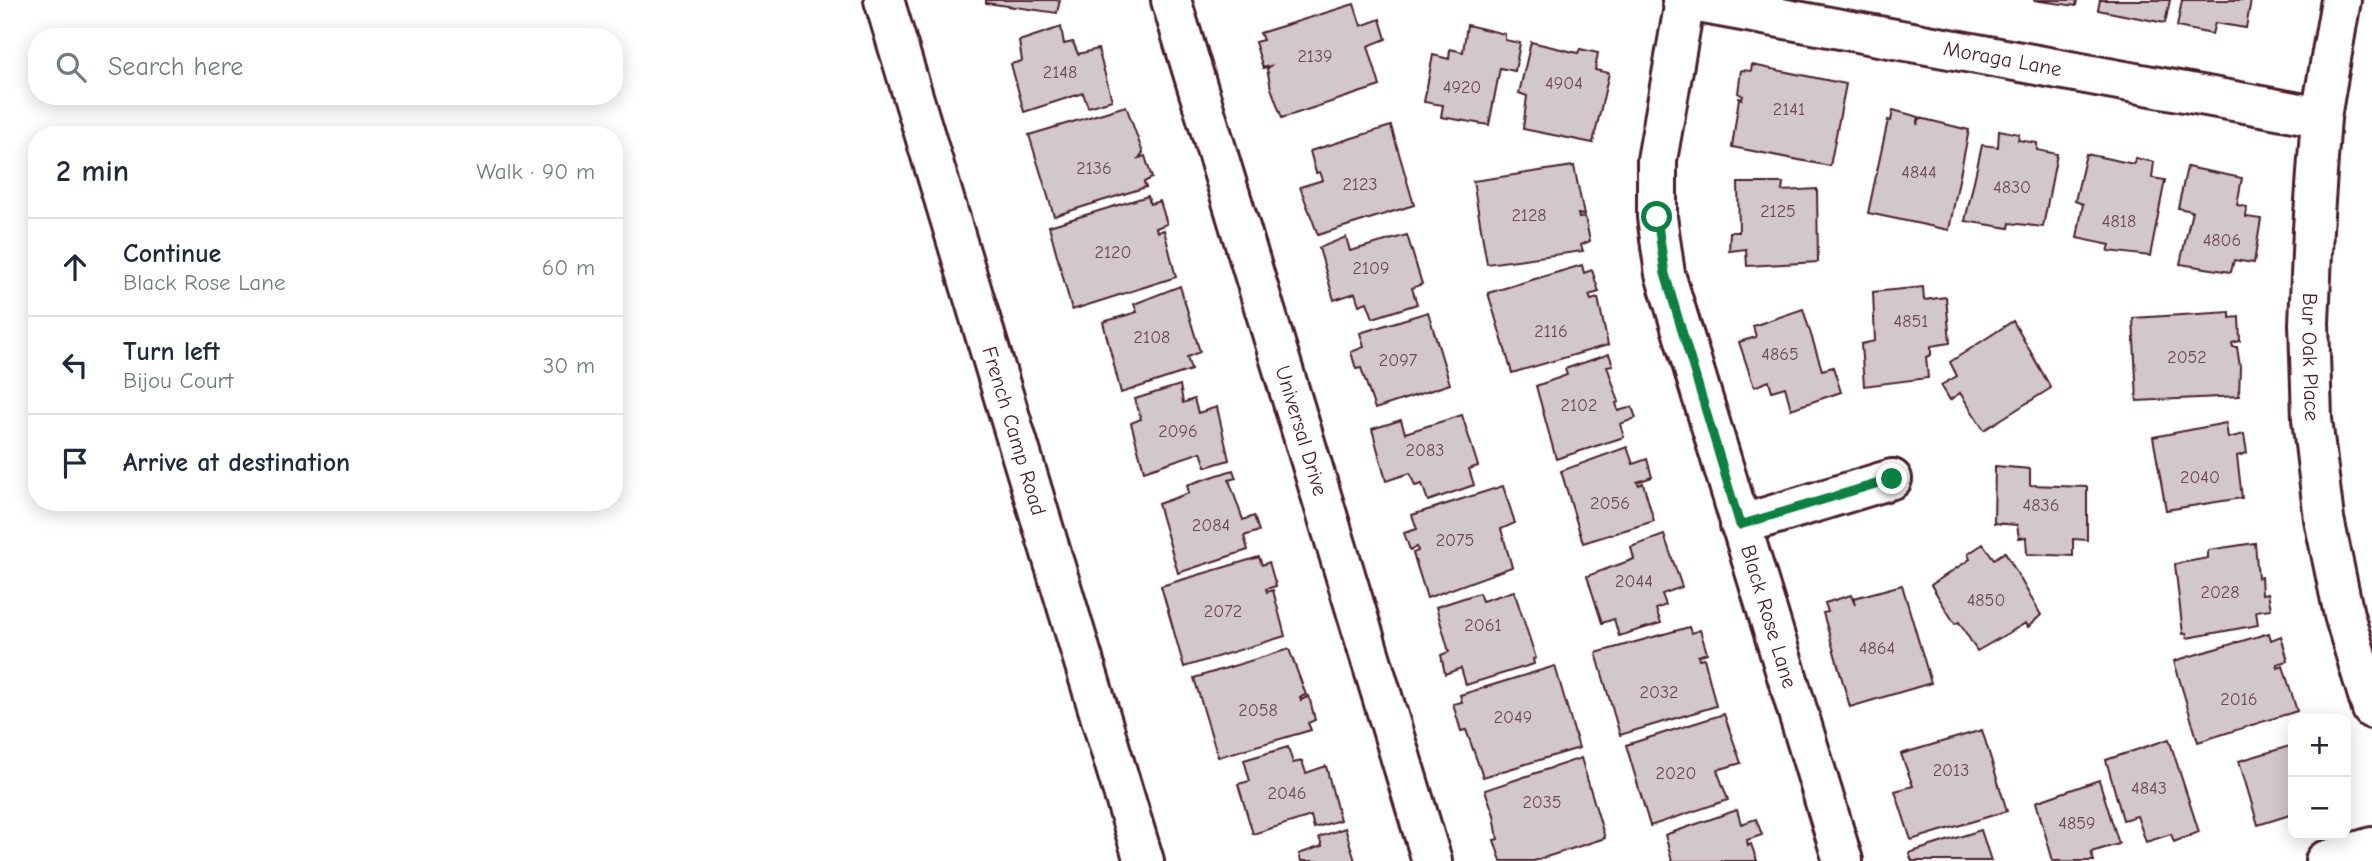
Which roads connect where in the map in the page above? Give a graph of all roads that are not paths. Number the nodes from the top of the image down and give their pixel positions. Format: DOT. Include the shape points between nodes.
graph roads {
  1 [pos="884,0"];
  2 [pos="1171,0"];
  3 [pos="1684,0"];
  4 [pos="2341,0"];
  5 [pos="2321,117"];
  6 [pos="1892,479"];
  7 [pos="1740,525"];
  8 [pos="2372,709"];
  9 [pos="2372,847"];
  10 [pos="1144,861"];
  11 [pos="1432,861"];
  12 [pos="1843,861"];
  13 [pos="2325,861"];
  1 -- 10 [label="street, French Camp Road"];
  2 -- 11 [label="street, Universal Drive"];
  3 -- 5 [label="street, Moraga Lane"];
  3 -- 7 [label="street, Black Rose Lane" via="1657,160 1657,217 1665,274"];
  4 -- 5 [label="street, Bur Oak Place"];
  5 -- 8 [label="street, Bur Oak Place" via="2309,323 2312,419 2344,615"];
  6 -- 7 [label="street"];
  7 -- 12 [label="street, Black Rose Lane"];
  9 -- 13 [label="street"];
}
